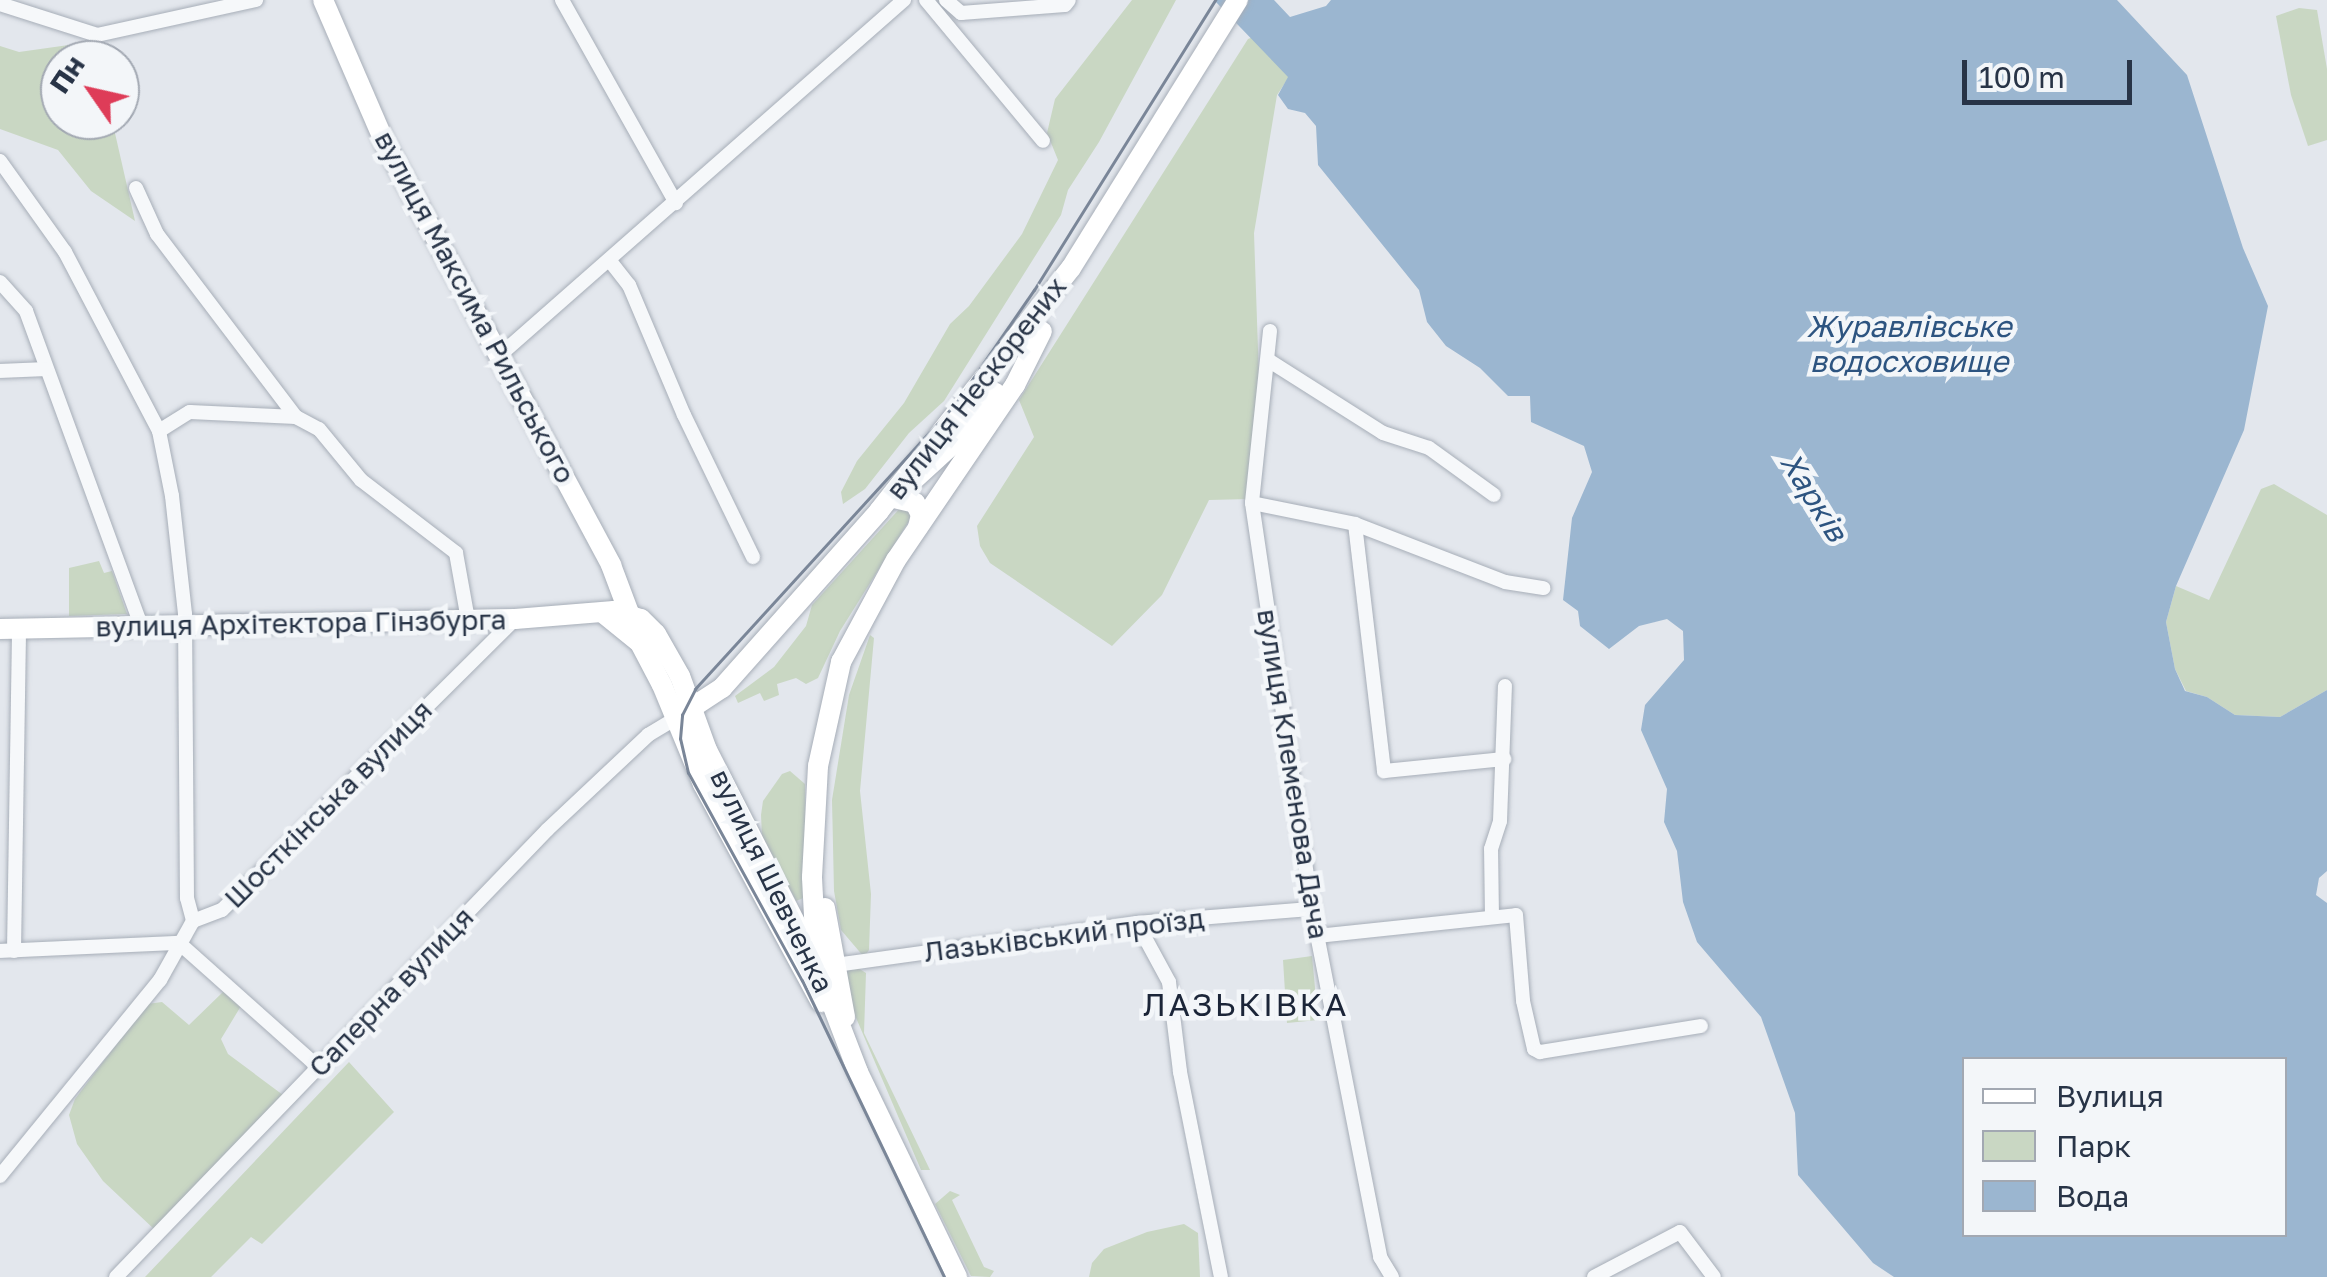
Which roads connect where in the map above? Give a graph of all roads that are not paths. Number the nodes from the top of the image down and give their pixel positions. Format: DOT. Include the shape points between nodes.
graph roads {
  1 [pos="256,0"];
  2 [pos="324,0"];
  3 [pos="562,0"];
  4 [pos="904,0"];
  5 [pos="926,0"];
  6 [pos="946,0"];
  7 [pos="1069,0"];
  8 [pos="1238,0"];
  9 [pos="0,4"];
  10 [pos="1043,142"];
  11 [pos="0,161"];
  12 [pos="136,188"];
  13 [pos="676,203"];
  14 [pos="610,261"];
  15 [pos="0,282"];
  16 [pos="1035,327"];
  17 [pos="1270,331"];
  18 [pos="500,355"];
  19 [pos="1268,360"];
  20 [pos="46,369"];
  21 [pos="0,371"];
  22 [pos="296,416"];
  23 [pos="158,431"];
  24 [pos="966,432"];
  25 [pos="1494,495"];
  26 [pos="887,503"];
  27 [pos="1252,503"];
  28 [pos="1354,524"];
  29 [pos="918,527"];
  30 [pos="753,557"];
  31 [pos="1544,588"];
  32 [pos="602,612"];
  33 [pos="515,619"];
  34 [pos="468,620"];
  35 [pos="630,622"];
  36 [pos="141,626"];
  37 [pos="185,626"];
  38 [pos="10,629"];
  39 [pos="1506,686"];
  40 [pos="684,714"];
  41 [pos="1504,759"];
  42 [pos="815,812"];
  43 [pos="813,898"];
  44 [pos="782,910"];
  45 [pos="1312,910"];
  46 [pos="1492,917"];
  47 [pos="194,921"];
  48 [pos="1137,923"];
  49 [pos="1316,936"];
  50 [pos="179,943"];
  51 [pos="7,951"];
  52 [pos="826,966"];
  53 [pos="831,1020"];
  54 [pos="1701,1026"];
  55 [pos="850,1054"];
  56 [pos="318,1067"];
  57 [pos="0,1176"];
  58 [pos="116,1277"];
  59 [pos="957,1277"];
  60 [pos="1221,1277"];
  61 [pos="1392,1277"];
  62 [pos="1594,1277"];
  63 [pos="1714,1277"];
  1 -- 9 [label="street" via="96,35"];
  2 -- 18 [label="main road, вулиця Максима Рильського" via="385,142"];
  3 -- 13 [label="street"];
  4 -- 13 [label="street"];
  5 -- 10 [label="street"];
  6 -- 7 [label="street" via="961,13"];
  8 -- 16 [label="main road, вулиця Нескорених"];
  11 -- 23 [label="street" via="65,252"];
  12 -- 22 [label="street" via="157,234"];
  13 -- 14 [label="street"];
  14 -- 18 [label="street"];
  14 -- 30 [label="street" via="629,286"];
  15 -- 20 [label="street" via="26,312"];
  16 -- 24 [label="main road"];
  16 -- 26 [label="main road, вулиця Нескорених"];
  16 -- 29 [label="main road" via="1015,385"];
  17 -- 19 [label="street, вулиця Клеменова Дача"];
  18 -- 35 [label="main road, вулиця Максима Рильського" via="610,565"];
  19 -- 25 [label="street" via="1383,432 1429,448"];
  19 -- 27 [label="street, вулиця Клеменова Дача"];
  20 -- 21 [label="street"];
  20 -- 36 [label="street"];
  22 -- 23 [label="street" via="190,412"];
  22 -- 34 [label="street" via="319,428 361,480 456,553"];
  23 -- 37 [label="street"];
  24 -- 26 [label="main road, вулиця Нескорених"];
  24 -- 29 [label="main road"];
  26 -- 29 [label="main road" via="916,504"];
  26 -- 40 [label="main road, вулиця Нескорених" via="722,688"];
  27 -- 28 [label="street"];
  27 -- 45 [label="street, вулиця Клеменова Дача"];
  28 -- 31 [label="street" via="1505,582"];
  28 -- 41 [label="street" via="1384,771"];
  29 -- 42 [label="main road" via="841,662 826,715"];
  32 -- 33 [label="main road, вулиця Архітектора Гінзбурга"];
  32 -- 35 [label="main road, вулиця Максима Рильського"];
  33 -- 34 [label="main road, вулиця Архітектора Гінзбурга"];
  33 -- 47 [label="street, Шосткінська вулиця" via="222,910"];
  34 -- 37 [label="main road, вулиця Архітектора Гінзбурга"];
  35 -- 40 [label="main road, вулиця Максима Рильського"];
  36 -- 37 [label="main road, вулиця Архітектора Гінзбурга"];
  36 -- 38 [label="main road, вулиця Архітектора Гінзбурга"];
  37 -- 47 [label="street" via="187,898"];
  38 -- 51 [label="street"];
  39 -- 41 [label="street"];
  40 -- 44 [label="main road, вулиця Шевченка" via="702,784"];
  40 -- 56 [label="street, Саперна вулиця" via="658,727 589,788"];
  41 -- 46 [label="street" via="1491,849"];
  42 -- 43 [label="main road"];
  42 -- 52 [label="main road"];
  43 -- 44 [label="main road"];
  43 -- 52 [label="main road"];
  44 -- 52 [label="main road" via="806,960"];
  44 -- 53 [label="main road, вулиця Шевченка"];
  45 -- 48 [label="street, Лазьківський проїзд"];
  45 -- 49 [label="street, вулиця Клеменова Дача"];
  46 -- 49 [label="street"];
  46 -- 54 [label="street" via="1516,915 1527,1028 1540,1052"];
  47 -- 50 [label="street, Шосткінська вулиця"];
  48 -- 52 [label="street, Лазьківський проїзд"];
  48 -- 60 [label="street" via="1169,982"];
  49 -- 61 [label="street, вулиця Клеменова Дача" via="1380,1257"];
  50 -- 51 [label="street"];
  50 -- 56 [label="street"];
  50 -- 57 [label="street, Шосткінська вулиця" via="160,980"];
  52 -- 53 [label="main road"];
  52 -- 55 [label="main road, вулиця Шевченка"];
  53 -- 55 [label="main road, вулиця Шевченка"];
  55 -- 59 [label="main road, вулиця Шевченка"];
  56 -- 58 [label="street, Саперна вулиця"];
  62 -- 63 [label="street" via="1680,1232"];
}
